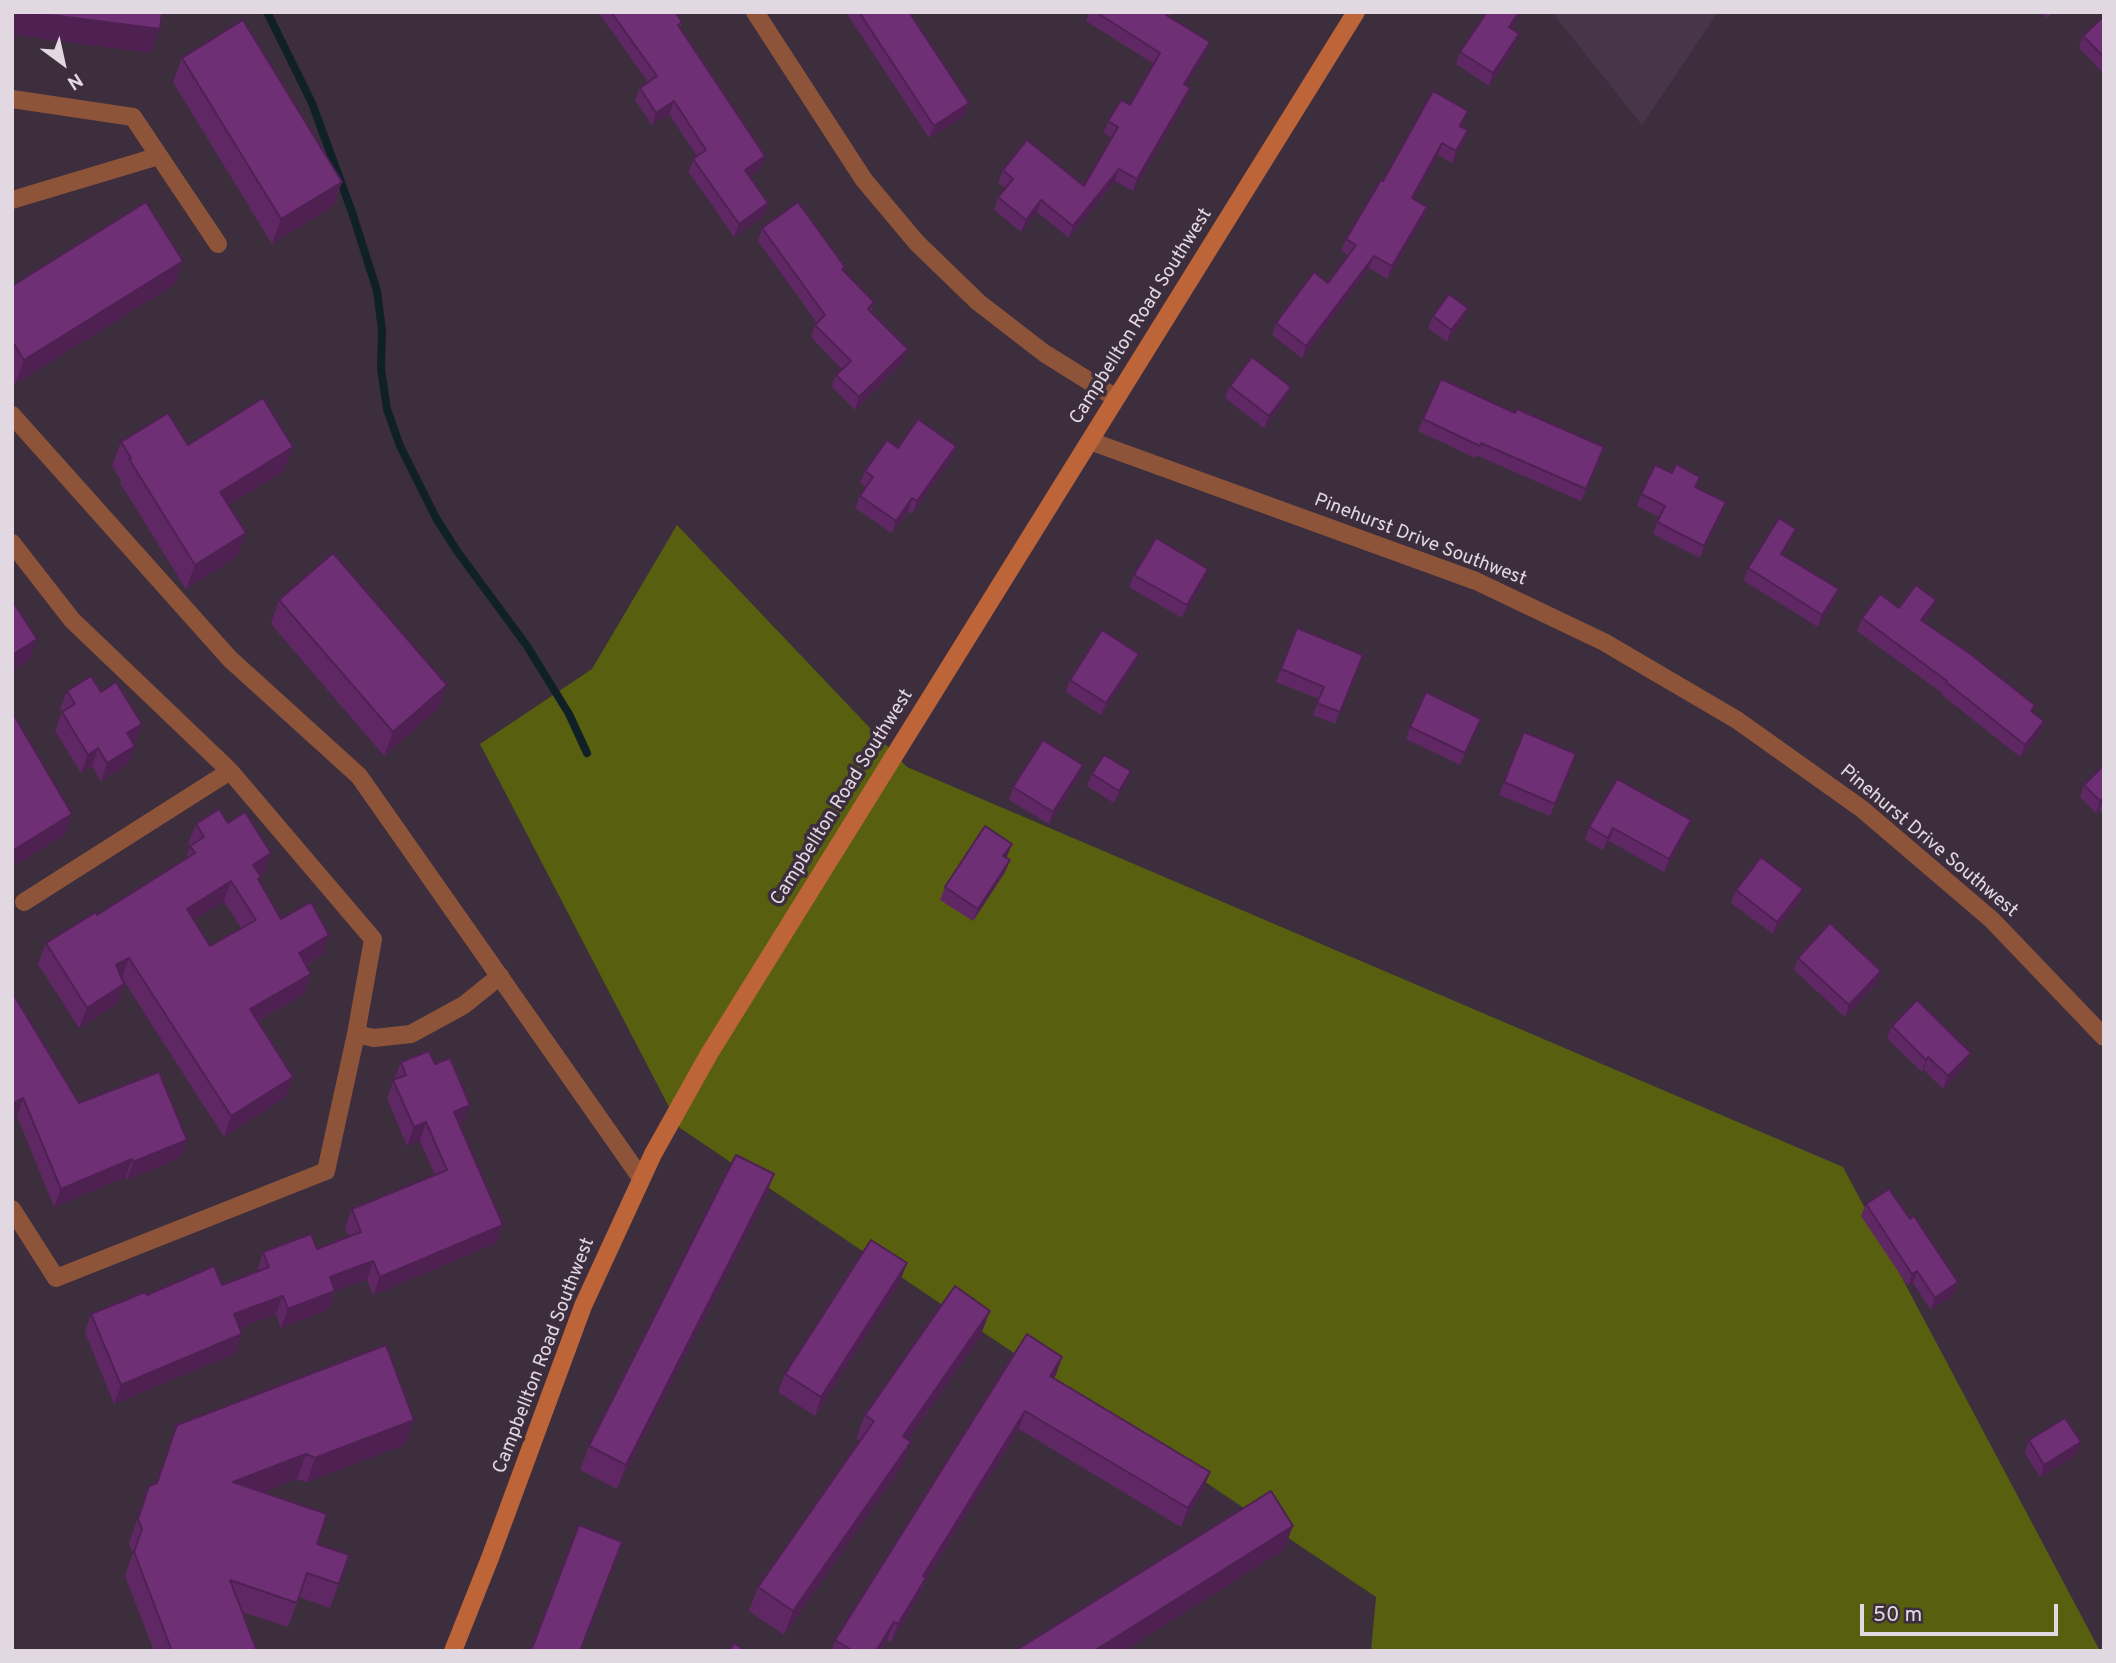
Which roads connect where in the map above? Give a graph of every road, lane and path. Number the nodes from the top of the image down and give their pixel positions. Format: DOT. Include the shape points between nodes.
graph roads {
  1 [pos="755,12"];
  2 [pos="1356,12"];
  3 [pos="12,99"];
  4 [pos="159,156"];
  5 [pos="12,200"];
  6 [pos="218,244"];
  7 [pos="1116,398"];
  8 [pos="12,415"];
  9 [pos="1090,441"];
  10 [pos="12,543"];
  11 [pos="230,771"];
  12 [pos="24,902"];
  13 [pos="500,976"];
  14 [pos="356,1034"];
  15 [pos="2104,1037"];
  16 [pos="641,1178"];
  17 [pos="12,1209"];
  18 [pos="453,1651"];
  1 -- 7 [label="street" via="864,180 917,243 989,311 1044,353"];
  2 -- 7 [label="main road, Campbellton Road Southwest"];
  3 -- 4 [label="street" via="133,117"];
  4 -- 5 [label="street"];
  4 -- 6 [label="street"];
  7 -- 9 [label="main road, Campbellton Road Southwest"];
  8 -- 13 [label="street" via="230,660 359,776"];
  9 -- 15 [label="street, Pinehurst Drive Southwest" via="1476,581 1604,642 1725,712 1862,809 1992,920"];
  9 -- 16 [label="main road, Campbellton Road Southwest" via="709,1054"];
  10 -- 11 [label="street" via="72,620"];
  11 -- 12 [label="street"];
  11 -- 14 [label="street" via="373,939"];
  13 -- 14 [label="street" via="464,1005 411,1034 374,1038"];
  13 -- 16 [label="street"];
  14 -- 17 [label="street" via="326,1171 55,1279"];
  16 -- 18 [label="main road, Campbellton Road Southwest" via="583,1306"];
}
